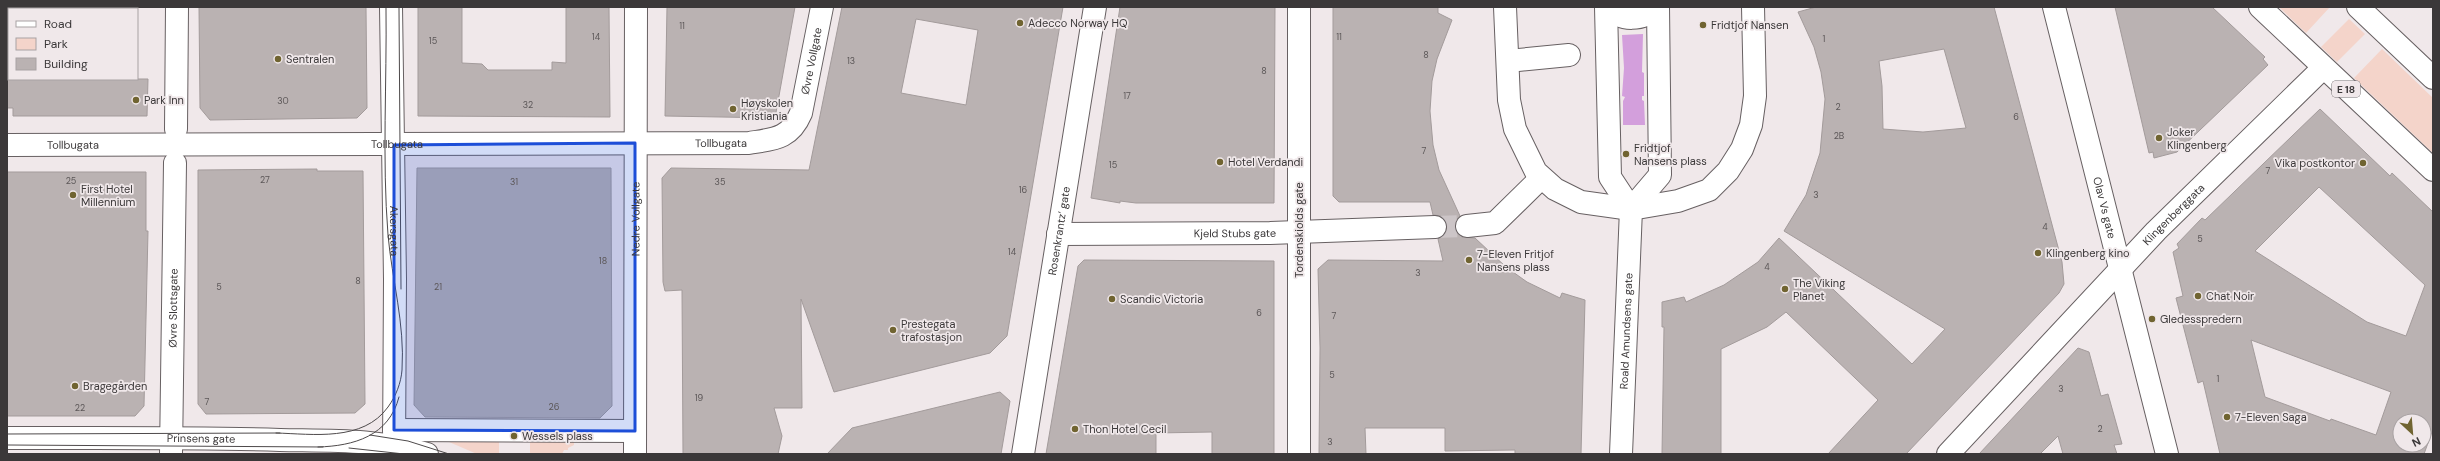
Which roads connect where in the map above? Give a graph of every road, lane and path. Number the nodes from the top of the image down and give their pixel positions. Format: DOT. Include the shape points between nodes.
graph roads {
  1 [pos="177,7"];
  2 [pos="390,7"];
  3 [pos="636,7"];
  4 [pos="822,7"];
  5 [pos="1094,7"];
  6 [pos="1299,7"];
  7 [pos="1505,7"];
  8 [pos="1606,7"];
  9 [pos="1658,7"];
  10 [pos="1753,7"];
  11 [pos="2054,7"];
  12 [pos="2260,7"];
  13 [pos="2358,7"];
  14 [pos="1568,55"];
  15 [pos="1508,61"];
  16 [pos="2323,68"];
  17 [pos="2433,78"];
  18 [pos="176,129"];
  19 [pos="786,134"];
  20 [pos="635,143"];
  21 [pos="7,145"];
  22 [pos="394,145"];
  23 [pos="175,163"];
  24 [pos="2433,170"];
  25 [pos="1541,178"];
  26 [pos="1631,209"];
  27 [pos="1467,226"];
  28 [pos="1435,227"];
  29 [pos="1298,232"];
  30 [pos="1058,234"];
  31 [pos="2120,268"];
  32 [pos="635,431"];
  33 [pos="7,438"];
  34 [pos="394,443"];
  35 [pos="171,446"];
  36 [pos="427,454"];
  37 [pos="635,454"];
  38 [pos="1023,454"];
  39 [pos="1299,454"];
  40 [pos="1621,454"];
  41 [pos="1948,454"];
  42 [pos="2167,454"];
  1 -- 18 [label="main road"];
  2 -- 22 [label="main road, Akersgata"];
  3 -- 20 [label="main road, Nedre Vollgate"];
  4 -- 19 [label="main road, Øvre Vollgate" via="801,113 796,126"];
  5 -- 30 [label="main road, Rosenkrantz’ gate"];
  6 -- 29 [label="main road, Tordenskiolds gate"];
  7 -- 15 [label="main road"];
  8 -- 9 [label="main road" via="1619,16 1628,18 1648,15"];
  8 -- 26 [label="main road" via="1610,177"];
  9 -- 26 [label="main road" via="1660,175"];
  10 -- 26 [label="main road" via="1756,96 1751,125 1742,149 1728,171 1709,190 1678,200"];
  11 -- 31 [label="main road, Olav Vs gate"];
  12 -- 16 [label="main road, E 18"];
  13 -- 17 [label="main road"];
  14 -- 15 [label="main road"];
  15 -- 25 [label="main road" via="1509,100 1515,129 1523,150"];
  16 -- 24 [label="main road, E 18"];
  16 -- 31 [label="main road, Klingenberggata" via="2182,204"];
  19 -- 20 [label="main road, Tollbugata" via="771,140 749,143"];
  20 -- 22 [label="main road, Tollbugata"];
  20 -- 32 [label="main road, Nedre Vollgate"];
  21 -- 22 [label="main road, Tollbugata"];
  22 -- 34 [label="main road, Akersgata"];
  23 -- 35 [label="main road, Øvre Slottsgate"];
  25 -- 26 [label="main road" via="1555,189 1581,202"];
  25 -- 27 [label="main road" via="1495,223"];
  26 -- 40 [label="main road, Roald Amundsens gate"];
  28 -- 29 [label="main road, Kjeld Stubs gate"];
  29 -- 30 [label="main road, Kjeld Stubs gate"];
  29 -- 39 [label="main road, Tordenskiolds gate"];
  30 -- 38 [label="main road, Rosenkrantz’ gate"];
  31 -- 41 [label="main road, Klingenberggata"];
  31 -- 42 [label="main road, Olav Vs gate"];
  32 -- 34 [label="main road, Prinsens gate"];
  32 -- 37 [label="main road"];
  33 -- 35 [label="main road, Prinsens gate"];
  34 -- 35 [label="main road, Prinsens gate"];
  34 -- 36 [label="main road"];
}
